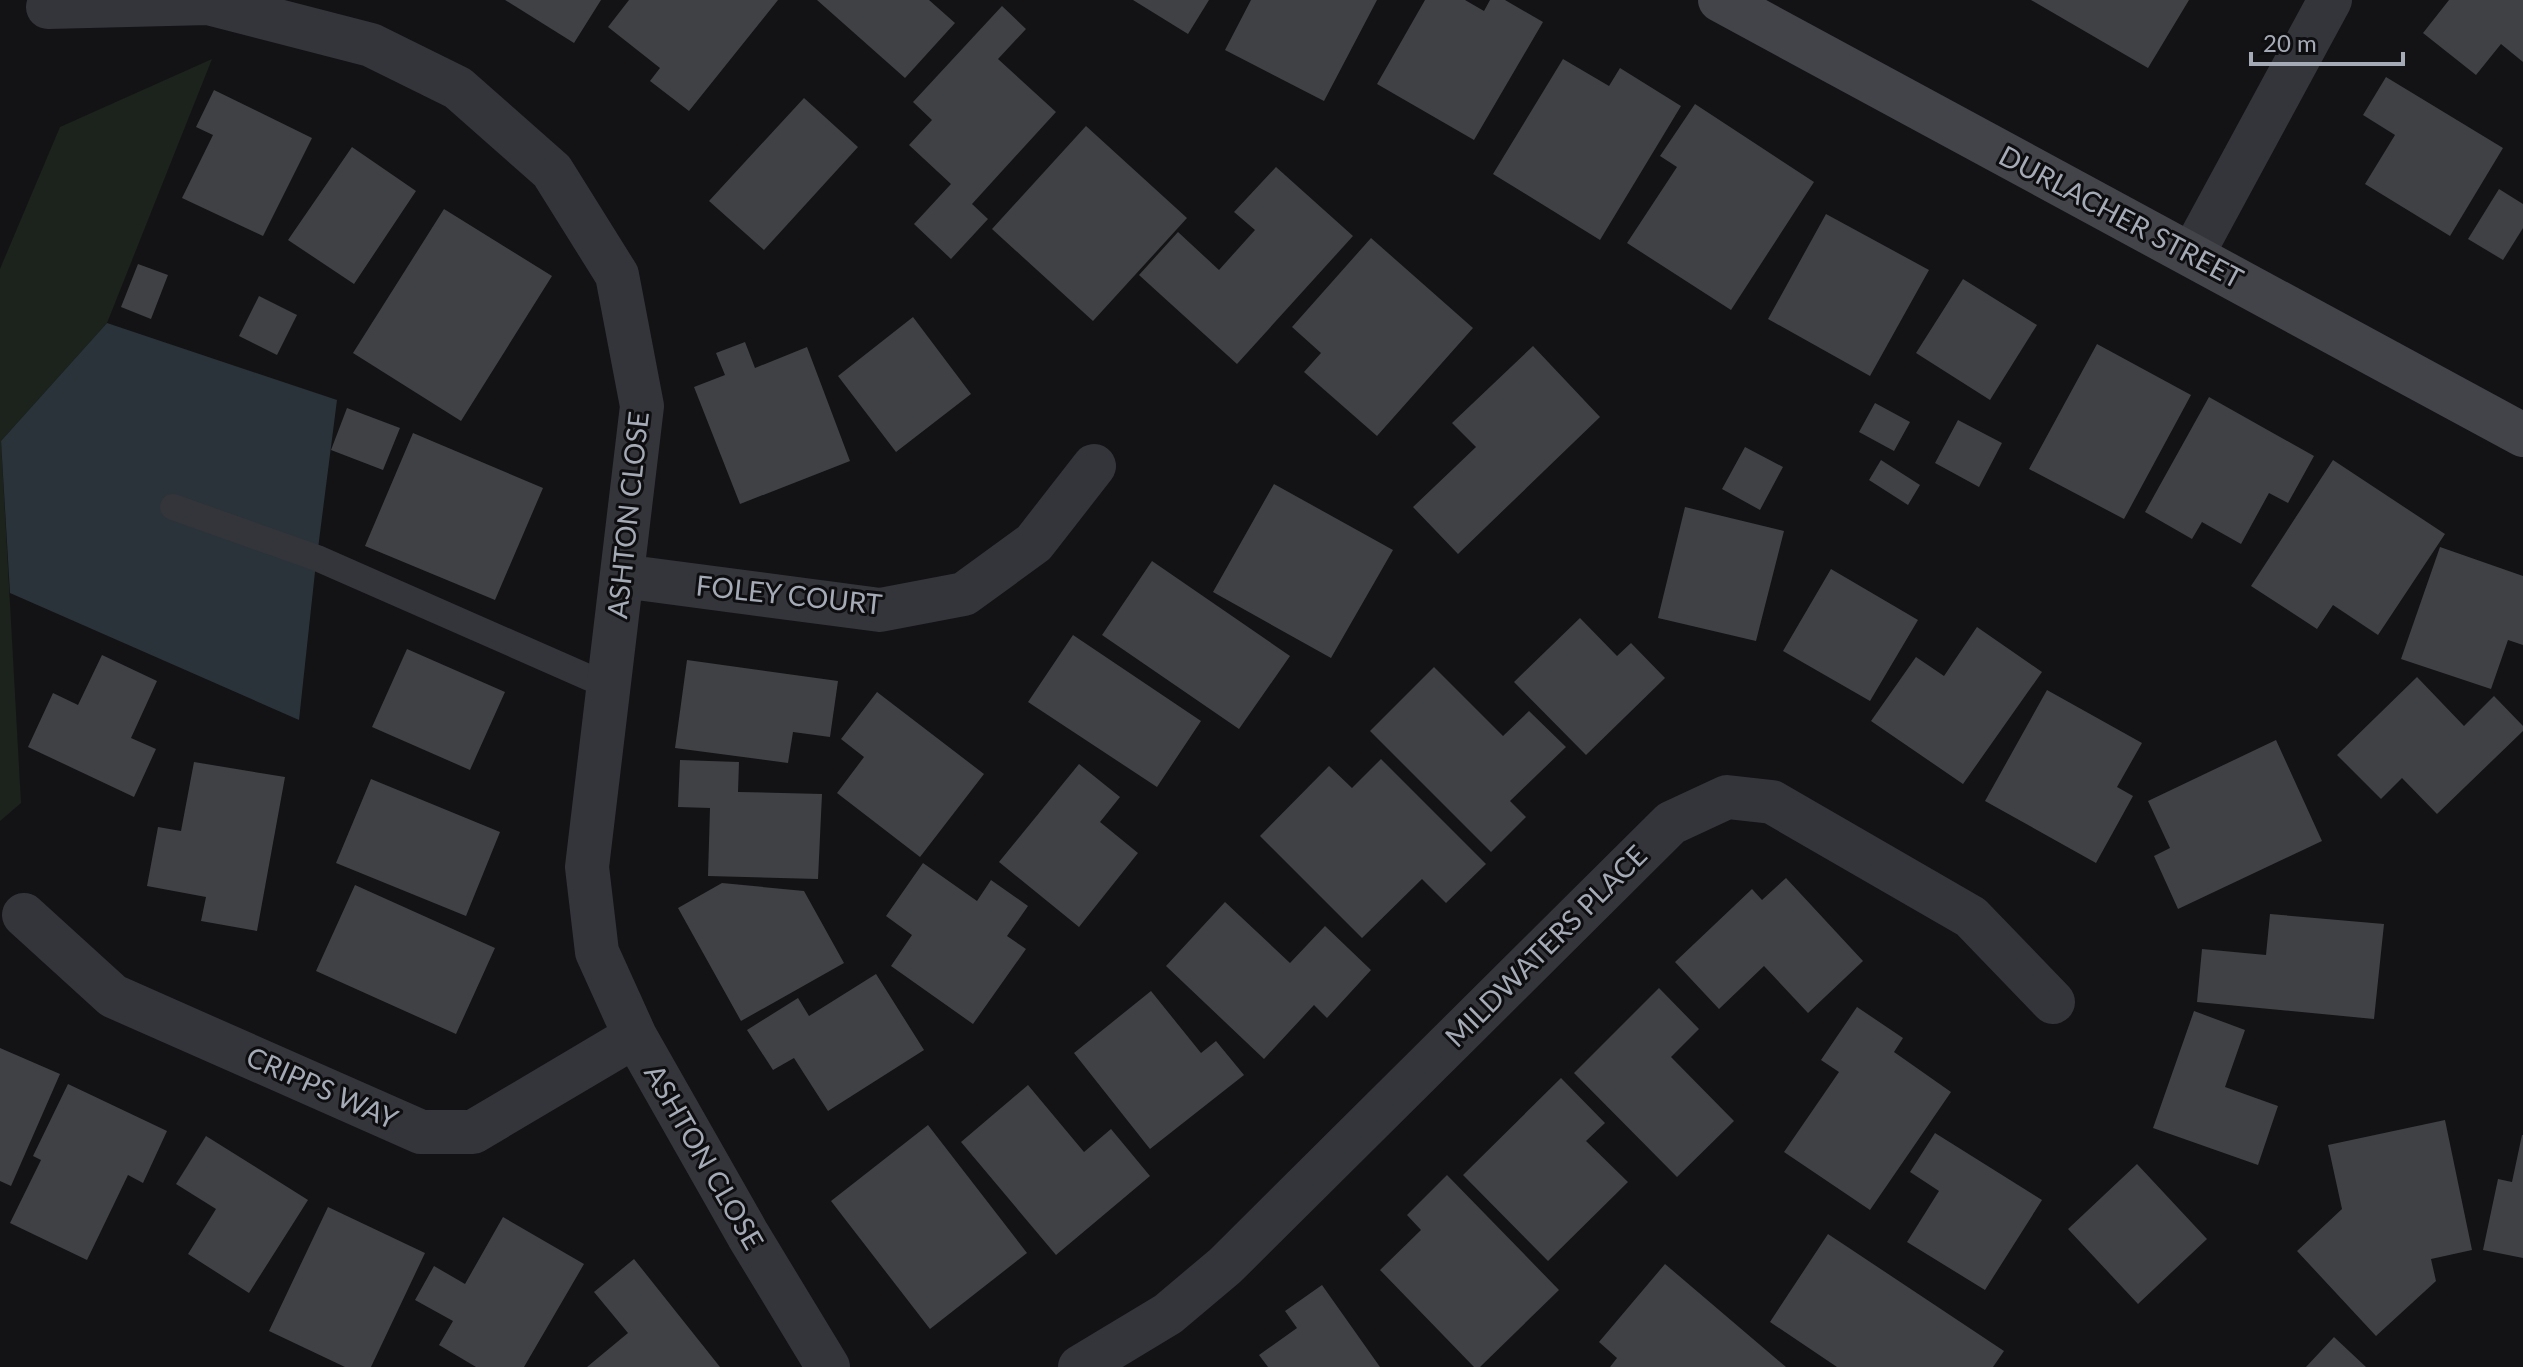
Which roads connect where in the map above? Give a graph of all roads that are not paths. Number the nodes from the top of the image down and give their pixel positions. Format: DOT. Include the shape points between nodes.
graph roads {
  1 [pos="1720,0"];
  2 [pos="2330,0"];
  3 [pos="48,7"];
  4 [pos="2192,255"];
  5 [pos="2523,435"];
  6 [pos="1094,466"];
  7 [pos="173,507"];
  8 [pos="622,576"];
  9 [pos="608,686"];
  10 [pos="24,915"];
  11 [pos="2053,1002"];
  12 [pos="635,1036"];
  13 [pos="828,1367"];
  14 [pos="1080,1367"];
  1 -- 4 [label="street, DURLACHER STREET"];
  2 -- 4 [label="street"];
  3 -- 8 [label="street, ASHTON CLOSE" via="208,3 371,45 458,88 552,171 617,275 642,406"];
  4 -- 5 [label="street, DURLACHER STREET"];
  6 -- 8 [label="street, FOLEY COURT" via="1034,543 964,594 880,610"];
  7 -- 9 [label="lane" via="317,558"];
  8 -- 9 [label="street, ASHTON CLOSE"];
  9 -- 12 [label="street, ASHTON CLOSE" via="587,867 597,952"];
  10 -- 12 [label="street, CRIPPS WAY" via="113,996 421,1132 473,1132"];
  11 -- 14 [label="street, MILDWATERS PLACE" via="1971,917 1772,802 1727,797 1671,823 1225,1266 1168,1314"];
  12 -- 13 [label="street, ASHTON CLOSE"];
}
